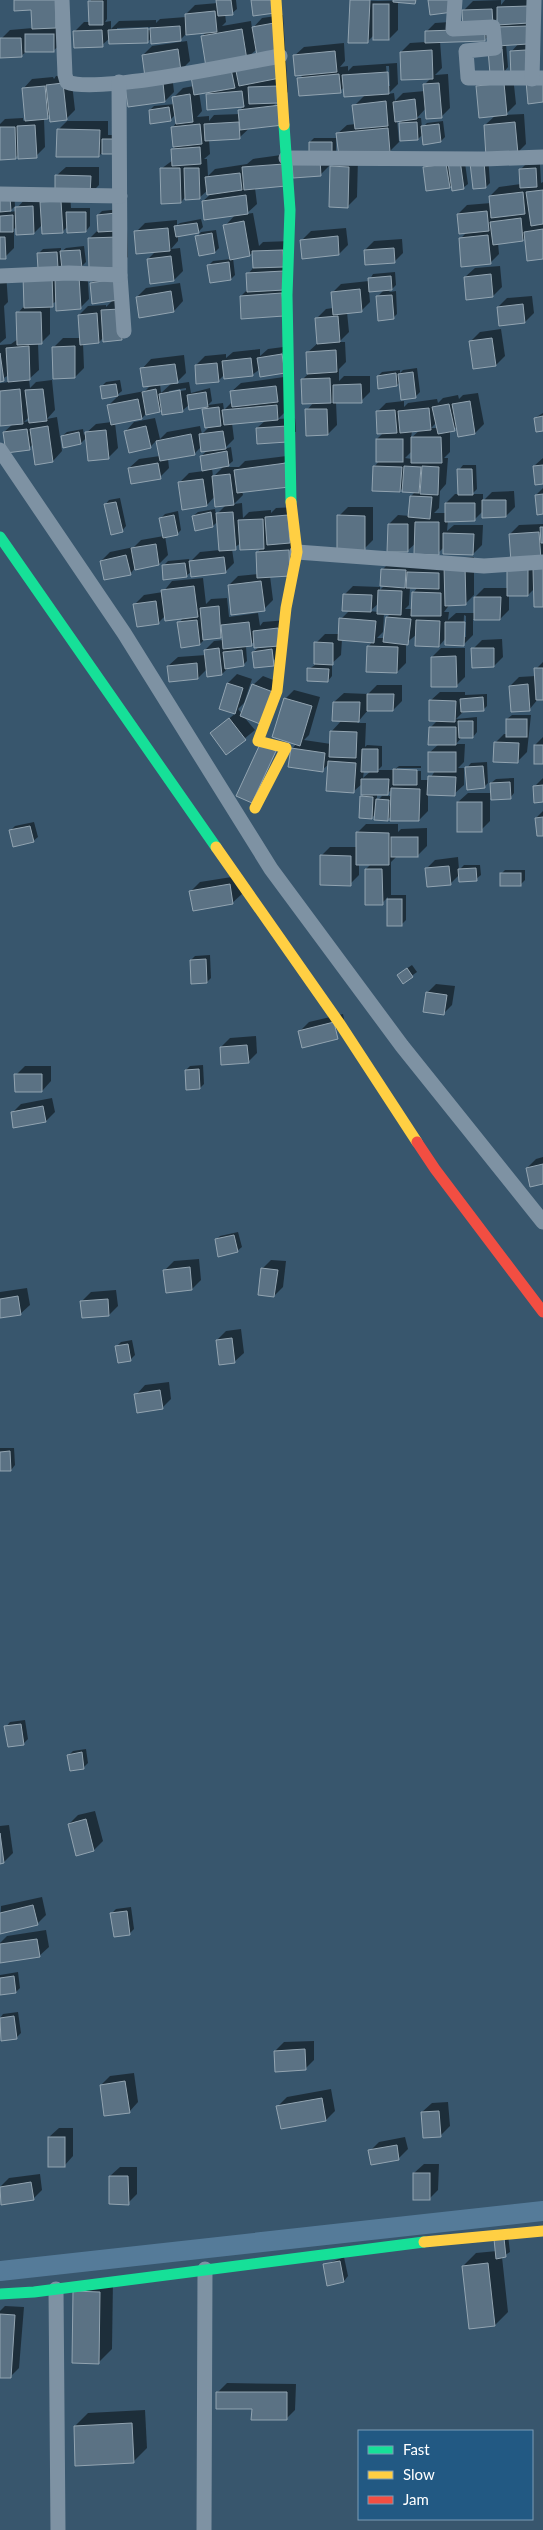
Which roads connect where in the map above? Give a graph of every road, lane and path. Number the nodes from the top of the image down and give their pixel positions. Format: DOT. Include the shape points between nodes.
graph roads {
  1 [pos="62,0"];
  2 [pos="276,0"];
  3 [pos="455,0"];
  4 [pos="534,0"];
  5 [pos="280,56"];
  6 [pos="537,79"];
  7 [pos="119,82"];
  8 [pos="543,157"];
  9 [pos="286,158"];
  10 [pos="0,194"];
  11 [pos="120,196"];
  12 [pos="120,275"];
  13 [pos="0,276"];
  14 [pos="124,331"];
  15 [pos="0,450"];
  16 [pos="0,537"];
  17 [pos="297,552"];
  18 [pos="543,562"];
  19 [pos="255,808"];
  20 [pos="543,1222"];
  21 [pos="543,1312"];
  22 [pos="543,2231"];
  23 [pos="205,2269"];
  24 [pos="56,2289"];
  25 [pos="0,2294"];
  26 [pos="58,2530"];
  27 [pos="204,2530"];
  1 -- 7 [label="street" via="64,75 67,82 75,85"];
  2 -- 5 [label="street"];
  3 -- 6 [label="street" via="454,29 493,27 495,48 466,51 468,78"];
  4 -- 6 [label="street"];
  5 -- 7 [label="street"];
  5 -- 9 [label="street"];
  7 -- 11 [label="street"];
  8 -- 9 [label="street"];
  9 -- 17 [label="street" via="290,210 287,296 291,504"];
  10 -- 11 [label="street"];
  11 -- 12 [label="street"];
  12 -- 13 [label="street"];
  12 -- 14 [label="street"];
  15 -- 20 [label="street" via="124,633 271,869 402,1046"];
  16 -- 21 [label="street" via="340,1024 435,1169"];
  17 -- 18 [label="street" via="484,566"];
  17 -- 19 [label="street" via="286,608 277,691 258,741 286,748"];
  22 -- 23 [label="street" via="385,2245"];
  23 -- 24 [label="street"];
  23 -- 27 [label="street"];
  24 -- 25 [label="street"];
  24 -- 26 [label="street"];
}
